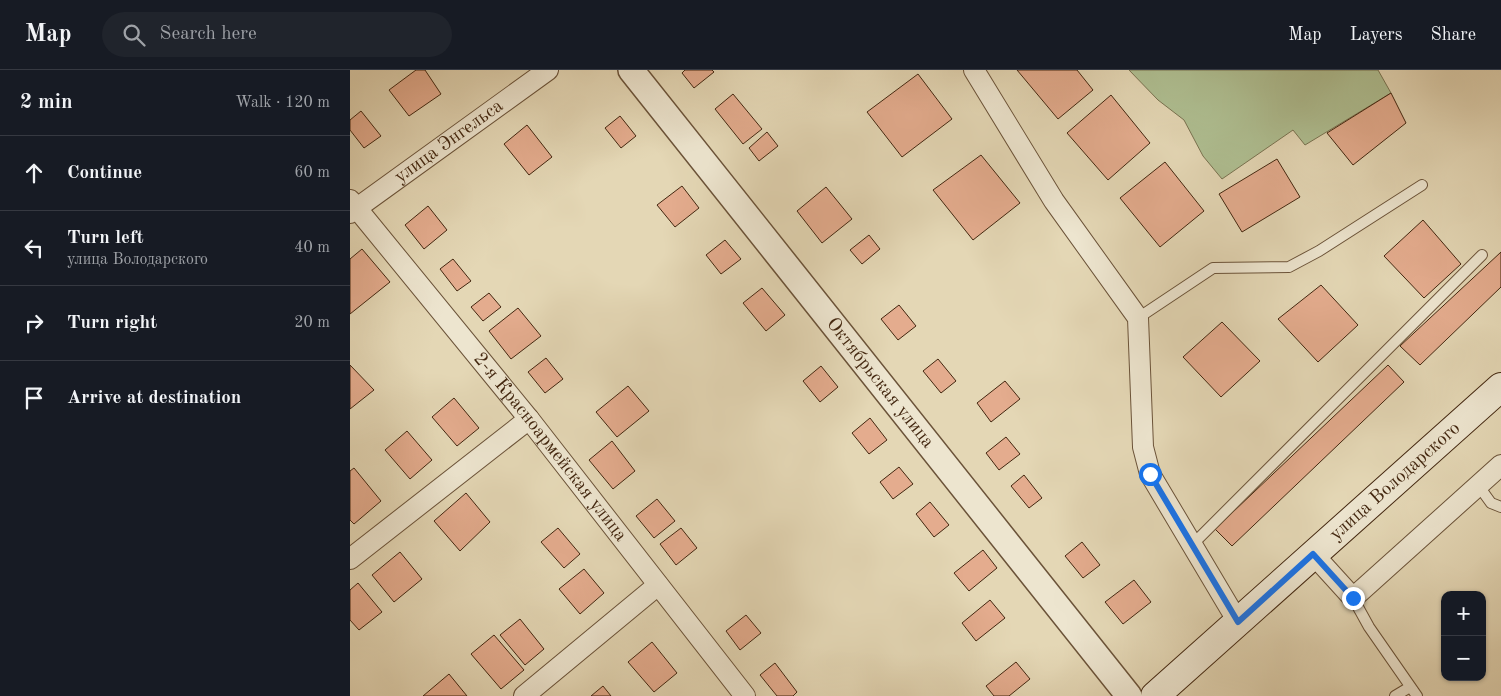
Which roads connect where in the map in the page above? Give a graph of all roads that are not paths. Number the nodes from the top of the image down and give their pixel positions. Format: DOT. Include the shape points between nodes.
graph roads {
  1 [pos="548,70"];
  2 [pos="631,70"];
  3 [pos="974,70"];
  4 [pos="1422,185"];
  5 [pos="352,207"];
  6 [pos="1482,255"];
  7 [pos="1138,318"];
  8 [pos="1501,387"];
  9 [pos="529,420"];
  10 [pos="1501,465"];
  11 [pos="1478,485"];
  12 [pos="1501,507"];
  13 [pos="1192,545"];
  14 [pos="1313,554"];
  15 [pos="350,559"];
  16 [pos="658,585"];
  17 [pos="1353,598"];
  18 [pos="1238,622"];
  19 [pos="1410,686"];
  20 [pos="524,696"];
  21 [pos="745,696"];
  22 [pos="1129,696"];
  23 [pos="1155,696"];
  24 [pos="1395,696"];
  25 [pos="1417,696"];
  1 -- 5 [label="street, улица Энгельса"];
  2 -- 22 [label="street, Октябрьская улица"];
  3 -- 7 [label="street" via="1054,201"];
  4 -- 7 [label="lane" via="1289,267 1213,268"];
  5 -- 9 [label="street, 2-я Красноармейская улица"];
  6 -- 13 [label="lane"];
  7 -- 13 [label="street" via="1143,447 1150,474"];
  8 -- 14 [label="main road, улица Володарского"];
  9 -- 15 [label="street"];
  9 -- 16 [label="street, 2-я Красноармейская улица"];
  10 -- 11 [label="street"];
  11 -- 12 [label="lane" via="1491,503"];
  11 -- 17 [label="street"];
  13 -- 18 [label="street"];
  14 -- 17 [label="street"];
  14 -- 18 [label="main road, улица Володарского"];
  16 -- 20 [label="street"];
  16 -- 21 [label="street, 2-я Красноармейская улица"];
  17 -- 19 [label="lane"];
  18 -- 23 [label="main road, улица Володарского"];
  19 -- 24 [label="lane"];
  19 -- 25 [label="lane"];
}
